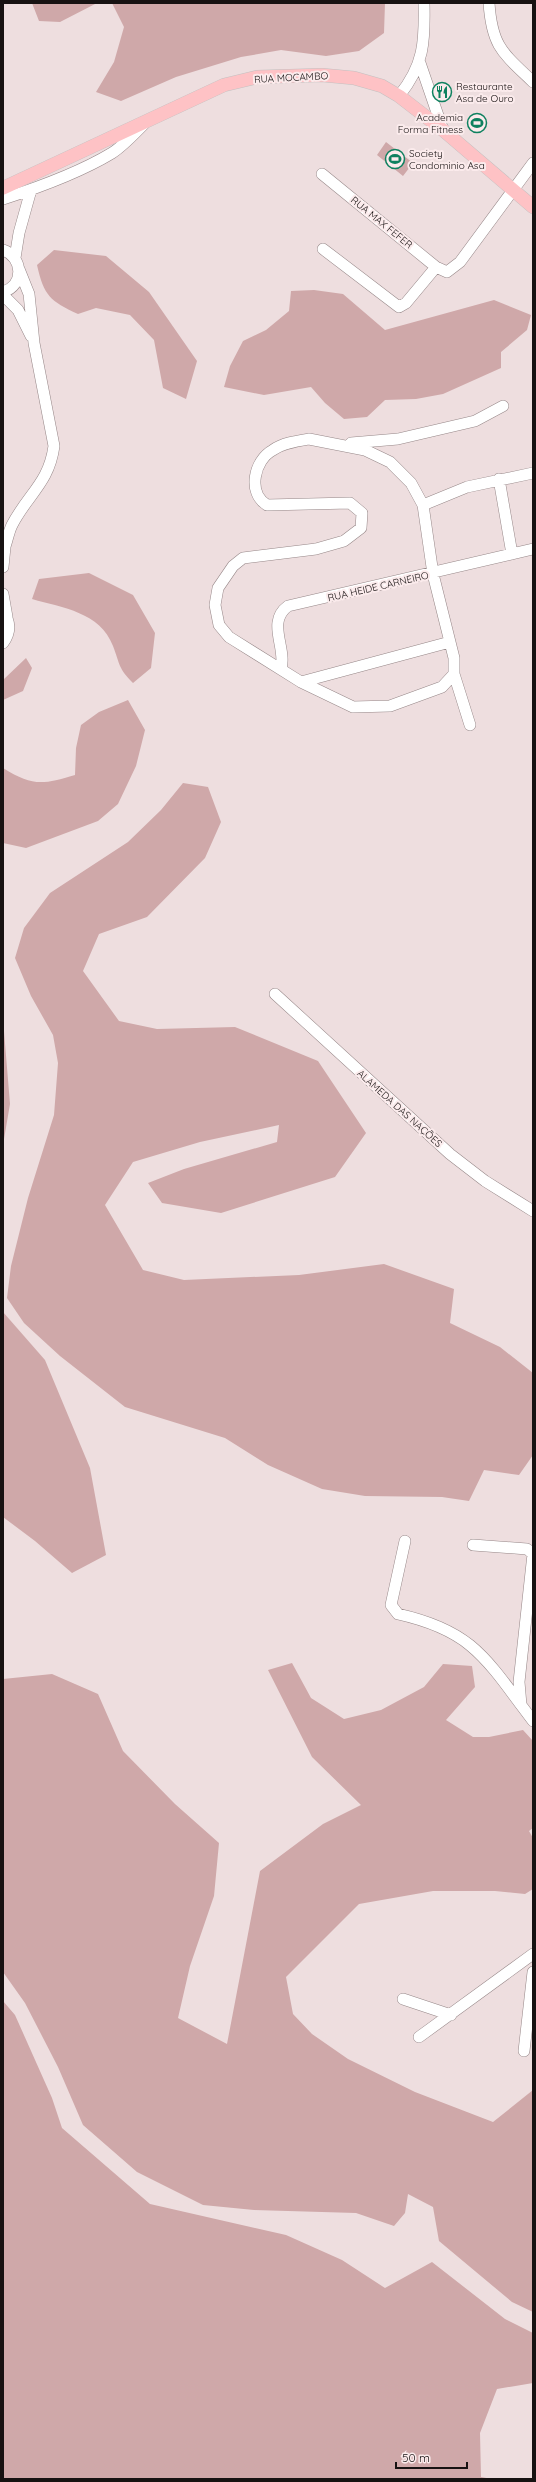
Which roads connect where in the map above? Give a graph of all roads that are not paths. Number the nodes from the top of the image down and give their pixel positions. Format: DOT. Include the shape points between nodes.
graph roads {
  1 [pos="424,3"];
  2 [pos="489,3"];
  3 [pos="420,63"];
  4 [pos="533,82"];
  5 [pos="399,96"];
  6 [pos="150,119"];
  7 [pos="443,130"];
  8 [pos="531,169"];
  9 [pos="322,174"];
  10 [pos="3,188"];
  11 [pos="31,190"];
  12 [pos="513,191"];
  13 [pos="3,199"];
  14 [pos="533,207"];
  15 [pos="323,249"];
  16 [pos="3,250"];
  17 [pos="15,258"];
  18 [pos="19,269"];
  19 [pos="439,269"];
  20 [pos="3,292"];
  21 [pos="3,295"];
  22 [pos="34,343"];
  23 [pos="503,406"];
  24 [pos="342,444"];
  25 [pos="533,473"];
  26 [pos="499,479"];
  27 [pos="423,505"];
  28 [pos="4,549"];
  29 [pos="533,549"];
  30 [pos="512,554"];
  31 [pos="3,567"];
  32 [pos="434,574"];
  33 [pos="3,594"];
  34 [pos="5,614"];
  35 [pos="450,642"];
  36 [pos="3,643"];
  37 [pos="281,669"];
  38 [pos="454,674"];
  39 [pos="301,682"];
  40 [pos="470,725"];
  41 [pos="275,994"];
  42 [pos="533,1211"];
  43 [pos="405,1541"];
  44 [pos="473,1545"];
  45 [pos="533,1554"];
  46 [pos="522,1705"];
  47 [pos="533,1721"];
  48 [pos="533,1954"];
  49 [pos="533,1972"];
  50 [pos="403,1999"];
  51 [pos="451,2015"];
  52 [pos="419,2037"];
  53 [pos="524,2051"];
  1 -- 3 [label="street" via="424,34"];
  2 -- 4 [label="street" via="489,20 497,43"];
  3 -- 5 [label="street"];
  3 -- 7 [label="street"];
  5 -- 6 [label="main road, RUA MOCAMBO" via="368,80 339,76 257,77 200,94"];
  5 -- 7 [label="main road, RUA MOCAMBO"];
  6 -- 10 [label="main road, RUA MOCAMBO"];
  6 -- 11 [label="street" via="113,152"];
  7 -- 12 [label="main road, RUA MOCAMBO"];
  8 -- 12 [label="street"];
  9 -- 19 [label="street, RUA MAX FEFER"];
  11 -- 13 [label="street"];
  11 -- 17 [label="street"];
  12 -- 14 [label="main road, RUA MOCAMBO"];
  12 -- 19 [label="street" via="460,262 451,271"];
  15 -- 19 [label="street" via="399,307"];
  16 -- 17 [label="street"];
  17 -- 18 [label="street"];
  18 -- 20 [label="street" via="16,282"];
  18 -- 22 [label="street" via="29,294"];
  21 -- 22 [label="street" via="24,320"];
  22 -- 28 [label="street" via="53,437 52,462 46,477 11,526"];
  23 -- 24 [label="street" via="475,421 398,439"];
  24 -- 27 [label="street" via="365,450 390,462 411,483"];
  24 -- 37 [label="street" via="309,439 271,450 257,470 254,485 259,498 267,505 350,503 358,508 363,518 361,528 344,541 316,549 243,558 233,566 218,588 216,618 224,633"];
  25 -- 26 [label="street"];
  26 -- 27 [label="street" via="467,487"];
  26 -- 30 [label="street"];
  27 -- 32 [label="street"];
  28 -- 31 [label="street"];
  29 -- 30 [label="street, RUA HEIDE CARNEIRO"];
  30 -- 32 [label="street, RUA HEIDE CARNEIRO"];
  32 -- 35 [label="street"];
  32 -- 37 [label="street, RUA HEIDE CARNEIRO" via="288,606 277,622 282,655"];
  33 -- 34 [label="street"];
  34 -- 36 [label="street" via="9,632"];
  35 -- 38 [label="street"];
  35 -- 39 [label="street"];
  37 -- 39 [label="street"];
  38 -- 39 [label="street" via="442,687 390,706 366,708 353,707 337,701"];
  38 -- 40 [label="street"];
  41 -- 42 [label="street, ALAMEDA DAS NAÇÕES" via="450,1154 485,1181"];
  43 -- 46 [label="street" via="391,1605 393,1610 398,1614 439,1626 466,1640 487,1660"];
  44 -- 45 [label="street" via="527,1549"];
  45 -- 46 [label="street" via="519,1682"];
  46 -- 47 [label="street"];
  48 -- 51 [label="street"];
  49 -- 53 [label="street"];
  50 -- 51 [label="street"];
  51 -- 52 [label="street"];
}
